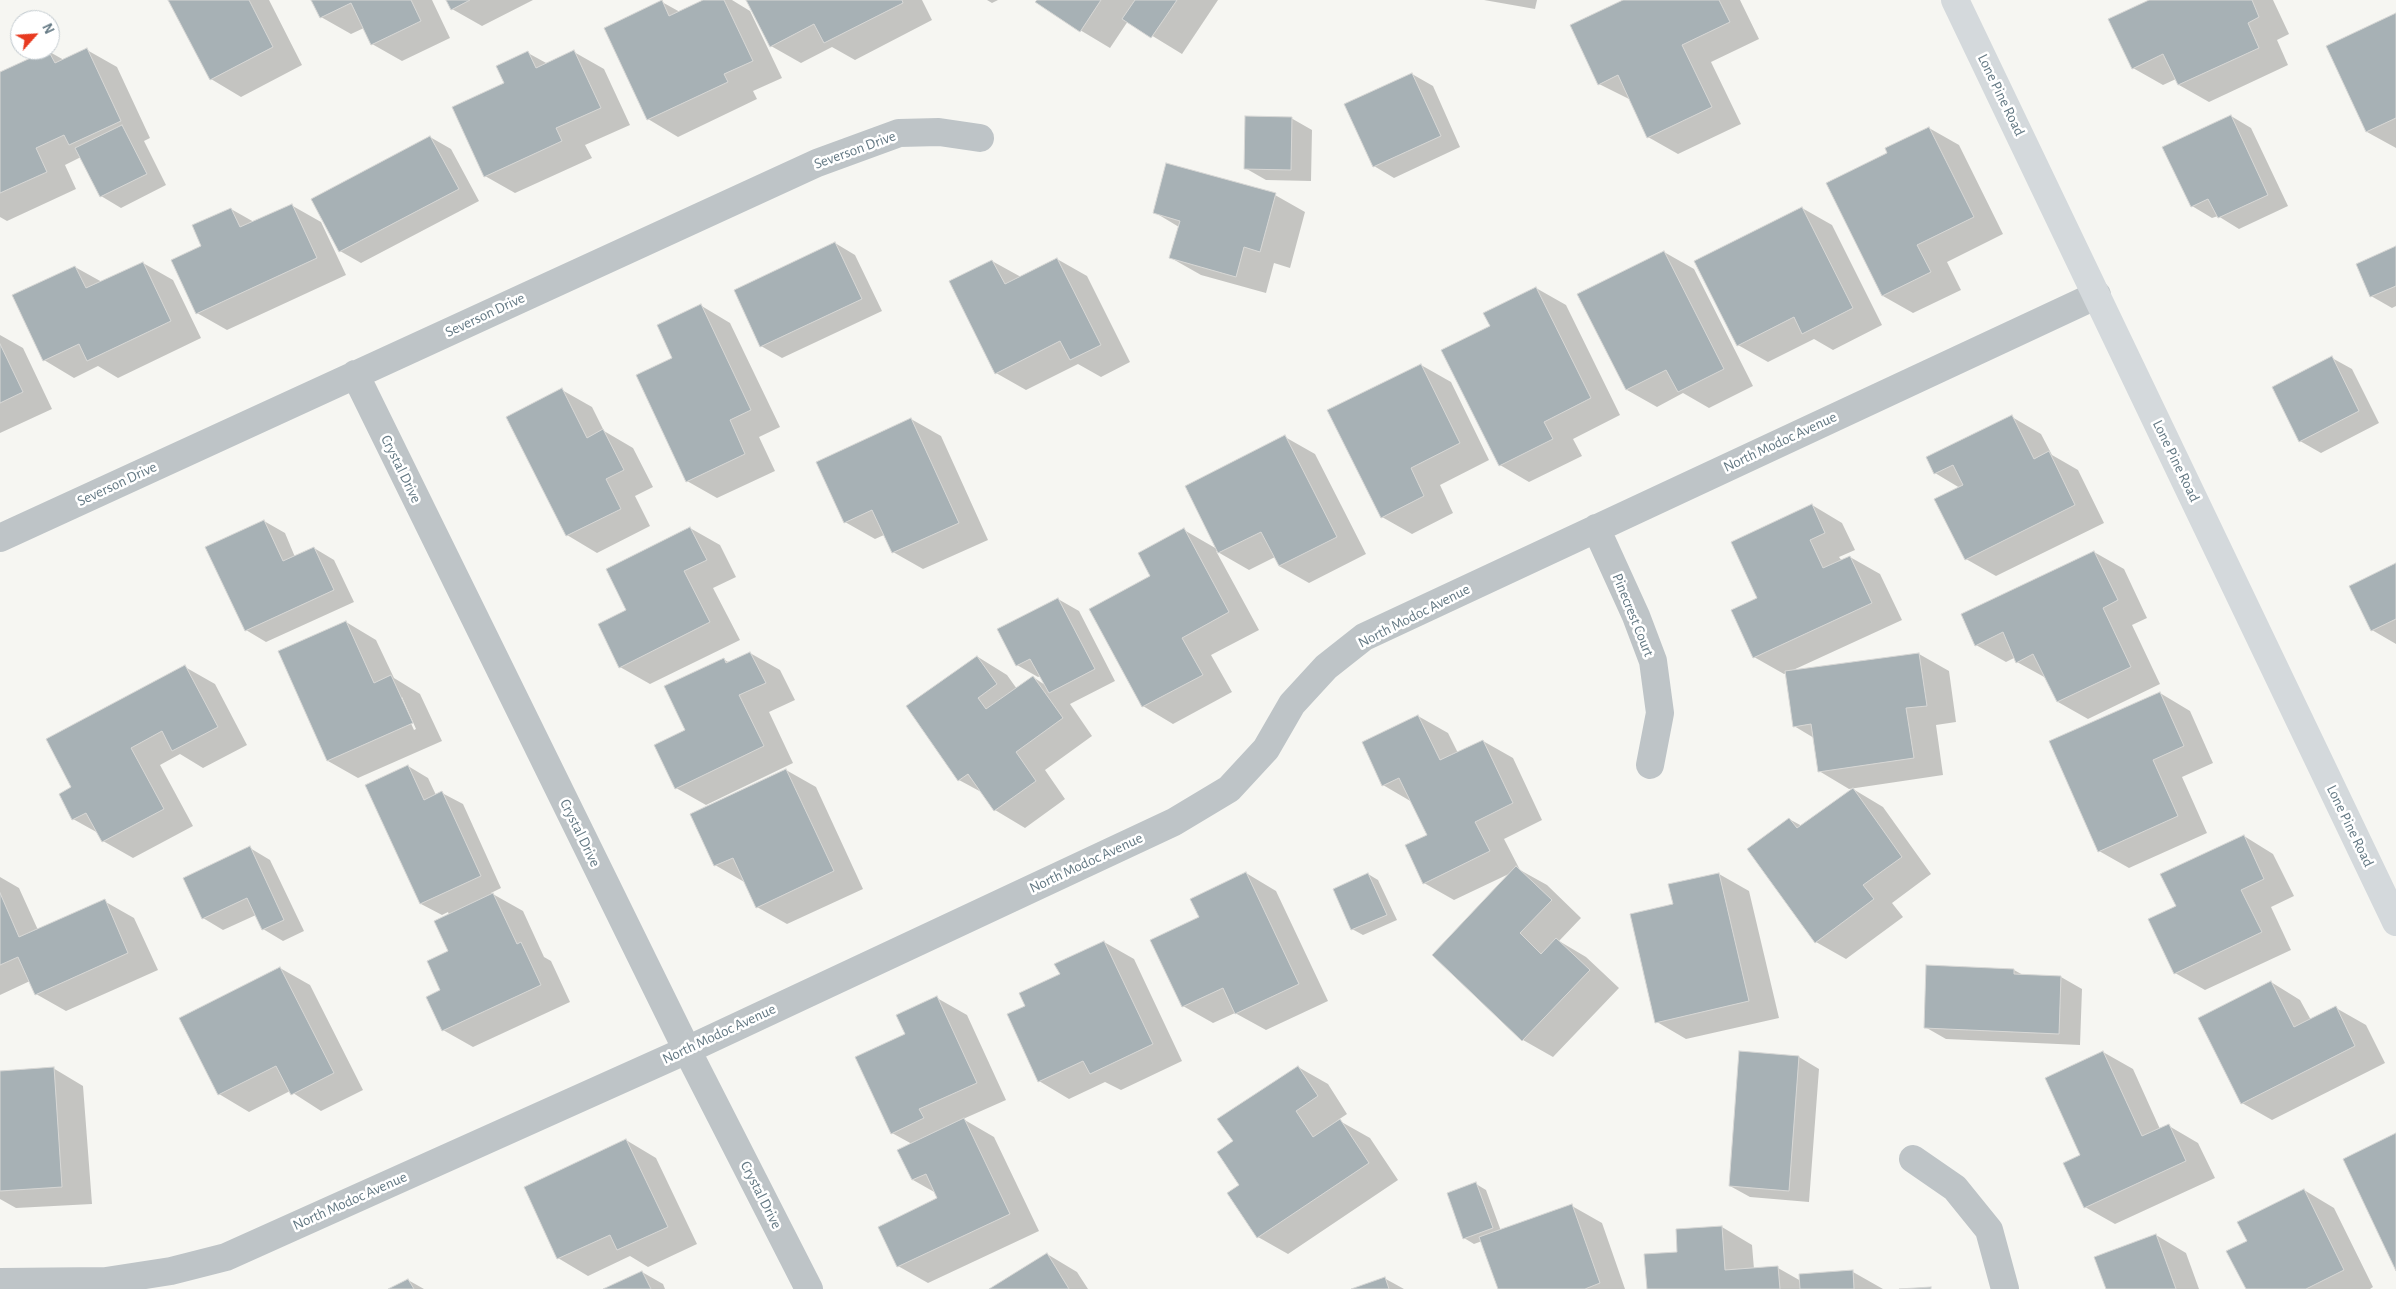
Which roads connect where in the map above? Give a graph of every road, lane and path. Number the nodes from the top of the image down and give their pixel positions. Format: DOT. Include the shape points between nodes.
graph roads {
  1 [pos="1955,0"];
  2 [pos="980,138"];
  3 [pos="2097,295"];
  4 [pos="355,374"];
  5 [pos="1596,528"];
  6 [pos="0,538"];
  7 [pos="1650,765"];
  8 [pos="2396,922"];
  9 [pos="687,1050"];
  10 [pos="1913,1159"];
  11 [pos="0,1282"];
  12 [pos="809,1289"];
  13 [pos="2005,1289"];
  1 -- 3 [label="street, Lone Pine Road"];
  2 -- 4 [label="street, Severson Drive" via="939,132 899,134 817,163"];
  3 -- 5 [label="street, North Modoc Avenue"];
  3 -- 8 [label="street, Lone Pine Road"];
  4 -- 6 [label="street, Severson Drive"];
  4 -- 9 [label="street, Crystal Drive"];
  5 -- 7 [label="street, Pinecrest Court" via="1653,661 1660,713"];
  5 -- 9 [label="street, North Modoc Avenue" via="1364,638 1326,667 1292,704 1266,749 1230,789 1174,822"];
  9 -- 11 [label="street, North Modoc Avenue" via="226,1257 171,1271 106,1281"];
  9 -- 12 [label="street, Crystal Drive"];
  10 -- 13 [label="street" via="1955,1188 1989,1230"];
}
